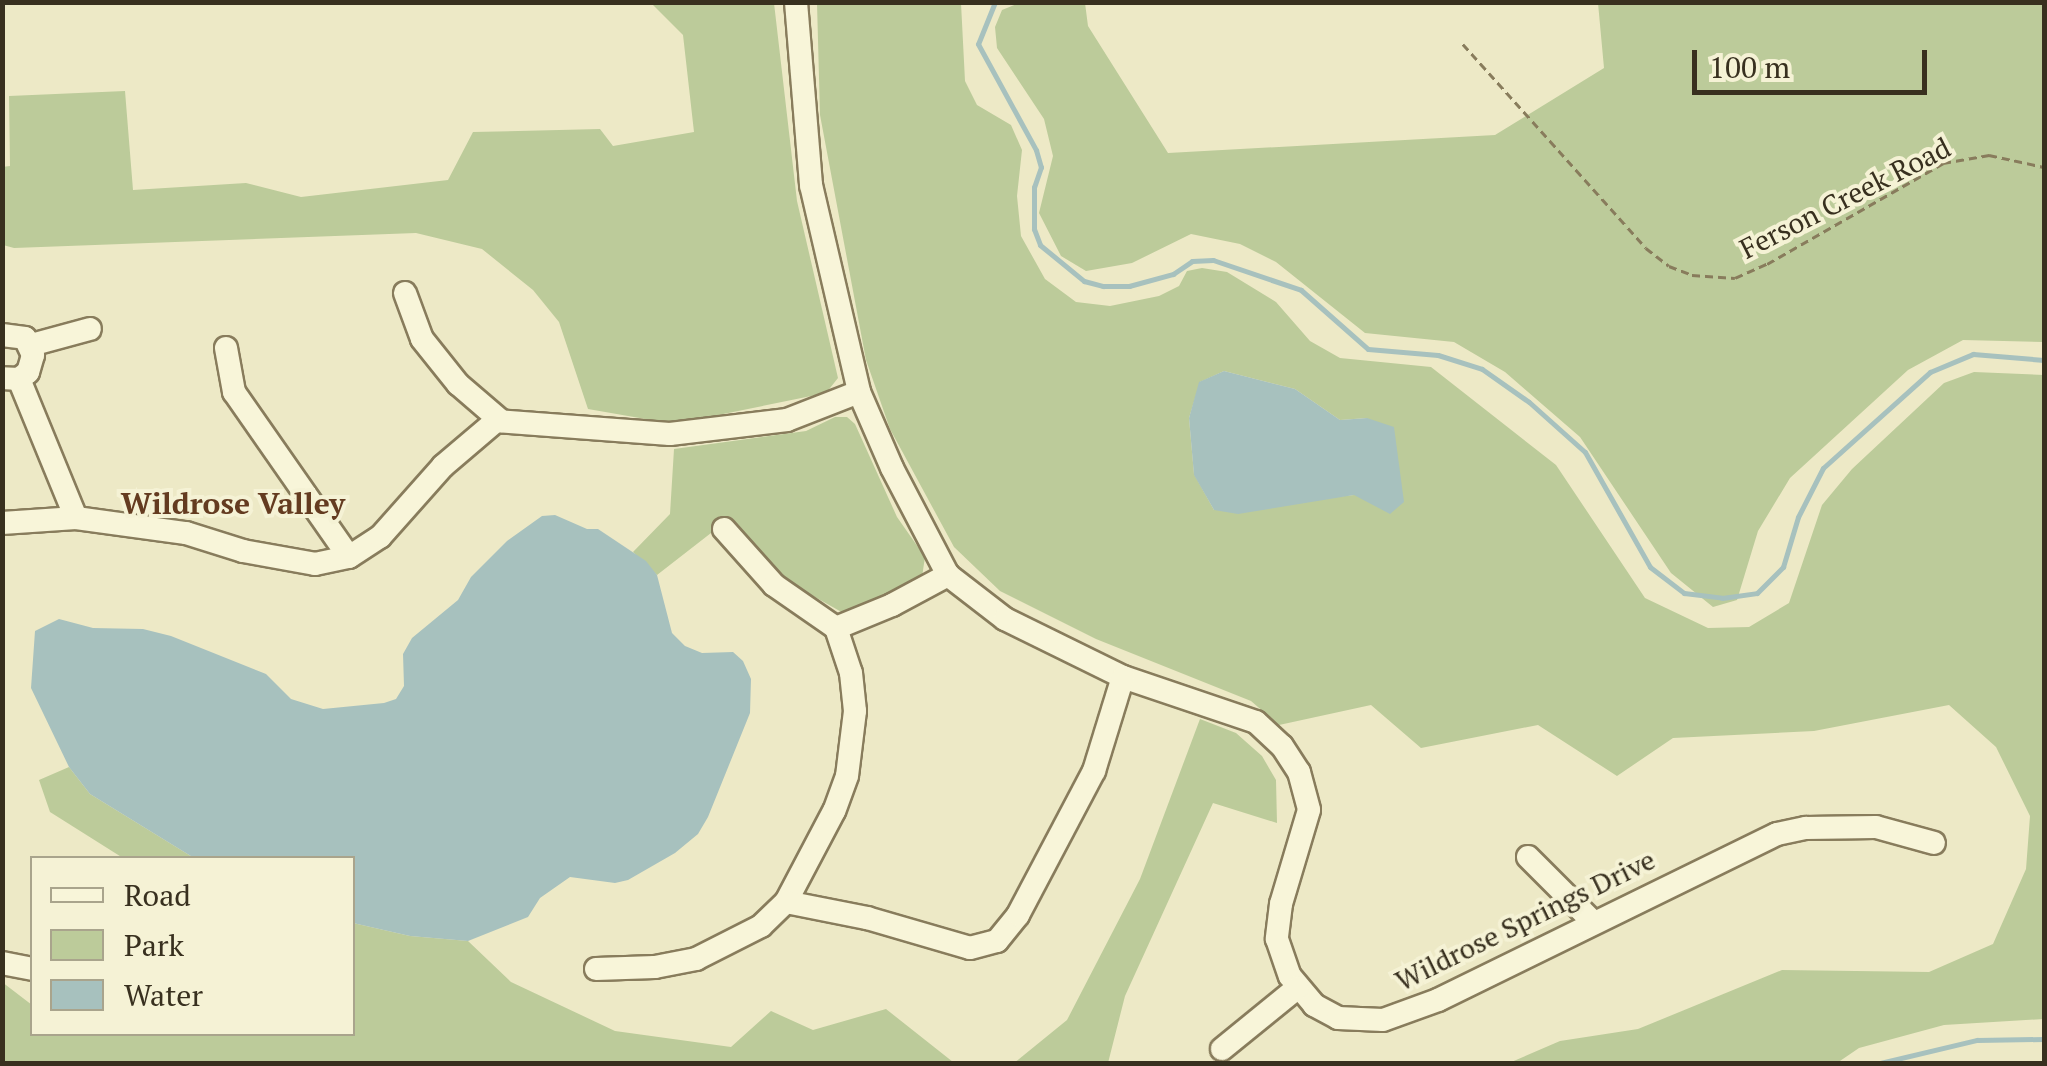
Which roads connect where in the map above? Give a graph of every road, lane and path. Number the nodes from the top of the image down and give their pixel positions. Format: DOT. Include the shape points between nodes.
graph roads {
  1 [pos="796,2"];
  2 [pos="1463,44"];
  3 [pos="2044,167"];
  4 [pos="405,293"];
  5 [pos="90,329"];
  6 [pos="2,334"];
  7 [pos="31,346"];
  8 [pos="226,348"];
  9 [pos="11,378"];
  10 [pos="858,392"];
  11 [pos="501,421"];
  12 [pos="76,518"];
  13 [pos="2,523"];
  14 [pos="724,530"];
  15 [pos="349,558"];
  16 [pos="948,575"];
  17 [pos="836,628"];
  18 [pos="1123,677"];
  19 [pos="1934,843"];
  20 [pos="1528,857"];
  21 [pos="786,902"];
  22 [pos="1593,922"];
  23 [pos="2,962"];
  24 [pos="30,969"];
  25 [pos="596,969"];
  26 [pos="1297,988"];
  27 [pos="1222,1049"];
  1 -- 10 [label="street" via="811,185"];
  2 -- 3 [label="path, Ferson Creek Road" via="1646,248 1692,275 1734,278 1767,264 1943,163 1988,154"];
  4 -- 11 [label="street" via="422,339 458,384"];
  5 -- 7 [label="street"];
  6 -- 7 [label="street" via="16,334"];
  7 -- 9 [label="street" via="32,363"];
  8 -- 15 [label="street" via="234,392"];
  9 -- 12 [label="street"];
  10 -- 11 [label="street" via="787,420 670,434"];
  10 -- 16 [label="street"];
  11 -- 15 [label="street" via="442,466 380,537"];
  12 -- 13 [label="street"];
  12 -- 15 [label="street" via="186,533 286,561"];
  14 -- 17 [label="street" via="774,585"];
  16 -- 17 [label="street"];
  16 -- 18 [label="street" via="1005,618"];
  17 -- 21 [label="street" via="852,673 855,712 847,776"];
  18 -- 21 [label="street" via="1094,771 997,942 970,948"];
  18 -- 26 [label="street" via="1256,722 1299,772 1309,810 1277,940"];
  19 -- 22 [label="street, Wildrose Springs Drive" via="1876,826 1792,831"];
  20 -- 22 [label="street"];
  21 -- 25 [label="street" via="762,926 696,959"];
  22 -- 26 [label="street, Wildrose Springs Drive" via="1438,1000 1383,1020 1338,1018"];
  23 -- 24 [label="street"];
  26 -- 27 [label="street"];
}
